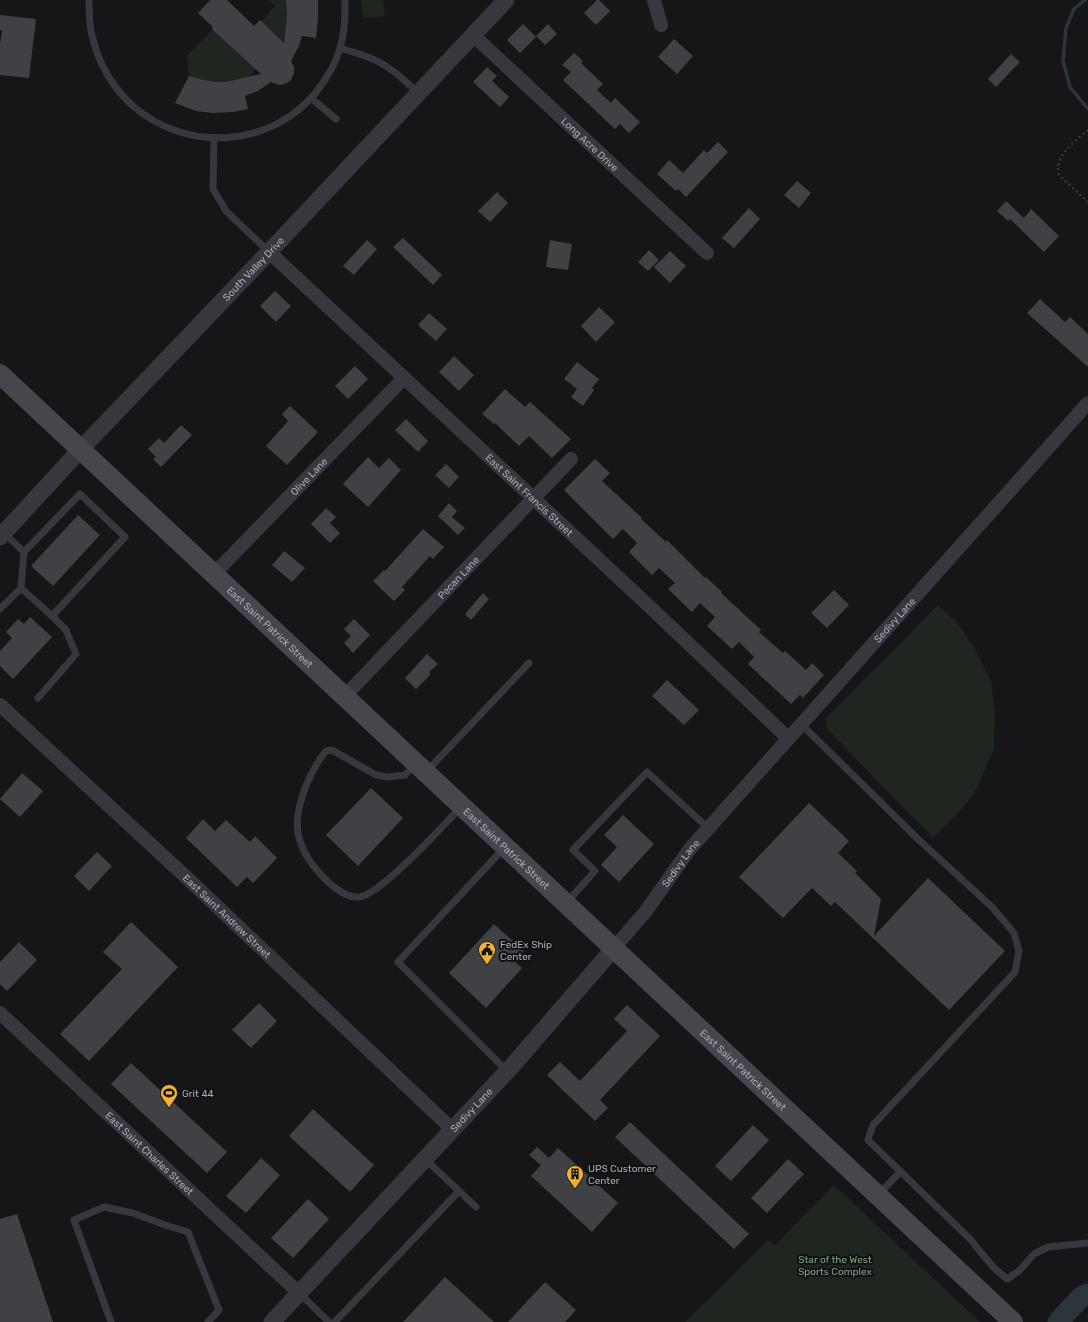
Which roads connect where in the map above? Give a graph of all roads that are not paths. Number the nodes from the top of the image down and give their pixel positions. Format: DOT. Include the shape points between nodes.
graph roads {
  1 [pos="89,0"];
  2 [pos="345,0"];
  3 [pos="506,0"];
  4 [pos="654,0"];
  5 [pos="661,25"];
  6 [pos="473,35"];
  7 [pos="340,48"];
  8 [pos="418,93"];
  9 [pos="311,98"];
  10 [pos="336,119"];
  11 [pos="214,138"];
  12 [pos="269,252"];
  13 [pos="707,253"];
  14 [pos="0,374"];
  15 [pos="404,378"];
  16 [pos="1088,403"];
  17 [pos="81,449"];
  18 [pos="571,459"];
  19 [pos="533,499"];
  20 [pos="2,535"];
  21 [pos="24,552"];
  22 [pos="214,574"];
  23 [pos="21,588"];
  24 [pos="0,609"];
  25 [pos="52,616"];
  26 [pos="529,663"];
  27 [pos="345,696"];
  28 [pos="38,698"];
  29 [pos="0,704"];
  30 [pos="801,724"];
  31 [pos="788,738"];
  32 [pos="422,768"];
  33 [pos="462,806"];
  34 [pos="708,828"];
  35 [pos="506,847"];
  36 [pos="566,903"];
  37 [pos="614,948"];
  38 [pos="0,1013"];
  39 [pos="507,1071"];
  40 [pos="453,1130"];
  41 [pos="425,1159"];
  42 [pos="900,1172"];
  43 [pos="459,1191"];
  44 [pos="878,1195"];
  45 [pos="476,1207"];
  46 [pos="1088,1243"];
  47 [pos="299,1293"];
  48 [pos="110,1322"];
  49 [pos="208,1322"];
  50 [pos="272,1322"];
  51 [pos="329,1322"];
  52 [pos="335,1322"];
  53 [pos="1013,1322"];
  1 -- 11 [label="lane" via="92,39 116,89 143,115 160,124 177,132"];
  2 -- 7 [label="lane" via="345,20"];
  3 -- 6 [label="street, South Valley Drive"];
  4 -- 5 [label="street"];
  6 -- 8 [label="street, South Valley Drive"];
  6 -- 13 [label="street, Long Acre Drive"];
  7 -- 8 [label="lane" via="384,64"];
  7 -- 9 [label="lane" via="324,82"];
  8 -- 12 [label="street, South Valley Drive"];
  9 -- 10 [label="lane"];
  9 -- 11 [label="lane" via="289,116 267,129 232,138"];
  11 -- 12 [label="lane" via="213,189 226,211"];
  12 -- 15 [label="street, East Saint Francis Street"];
  12 -- 17 [label="street, South Valley Drive"];
  14 -- 17 [label="main road, East Saint Patrick Street"];
  15 -- 19 [label="street, East Saint Francis Street"];
  15 -- 22 [label="street, Olive Lane"];
  16 -- 30 [label="street, Sedivy Lane"];
  17 -- 20 [label="street, South Valley Drive"];
  17 -- 22 [label="main road, East Saint Patrick Street"];
  18 -- 19 [label="street, Pecan Lane"];
  19 -- 27 [label="street, Pecan Lane"];
  19 -- 31 [label="street, East Saint Francis Street"];
  20 -- 21 [label="lane"];
  21 -- 23 [label="lane"];
  21 -- 25 [label="lane" via="80,494 125,538"];
  22 -- 27 [label="main road, East Saint Patrick Street"];
  23 -- 24 [label="lane"];
  23 -- 25 [label="lane"];
  25 -- 28 [label="lane" via="66,630 76,654"];
  26 -- 32 [label="lane"];
  27 -- 32 [label="main road, East Saint Patrick Street"];
  29 -- 40 [label="street, East Saint Andrew Street"];
  30 -- 31 [label="street, Sedivy Lane"];
  30 -- 42 [label="lane" via="992,908 1014,933 1020,950 1015,972 873,1125 868,1140"];
  31 -- 34 [label="street, Sedivy Lane"];
  32 -- 33 [label="main road, East Saint Patrick Street"];
  32 -- 33 [label="lane" via="405,775 387,777 376,775 332,750 326,751 321,757 305,788 297,818 298,834 306,854 318,873 331,886 359,898 370,894 385,883"];
  33 -- 35 [label="main road, East Saint Patrick Street"];
  34 -- 36 [label="lane" via="647,772 573,850 595,871"];
  34 -- 37 [label="street, Sedivy Lane" via="689,850 646,911"];
  35 -- 36 [label="main road, East Saint Patrick Street"];
  35 -- 39 [label="lane" via="398,962"];
  36 -- 37 [label="main road, East Saint Patrick Street"];
  37 -- 39 [label="street, Sedivy Lane"];
  37 -- 44 [label="main road, East Saint Patrick Street"];
  38 -- 47 [label="street, East Saint Charles Street"];
  39 -- 40 [label="street, Sedivy Lane"];
  40 -- 41 [label="street, Sedivy Lane"];
  41 -- 43 [label="lane"];
  41 -- 47 [label="street, Sedivy Lane"];
  42 -- 44 [label="lane"];
  42 -- 46 [label="lane" via="970,1239 993,1267 1007,1279 1020,1270 1034,1254 1048,1248"];
  43 -- 45 [label="lane"];
  43 -- 52 [label="lane"];
  44 -- 53 [label="main road, East Saint Patrick Street"];
  47 -- 50 [label="street, Sedivy Lane"];
  47 -- 51 [label="lane"];
  48 -- 49 [label="lane" via="74,1220 104,1207 133,1213 188,1232 219,1310"];
}
